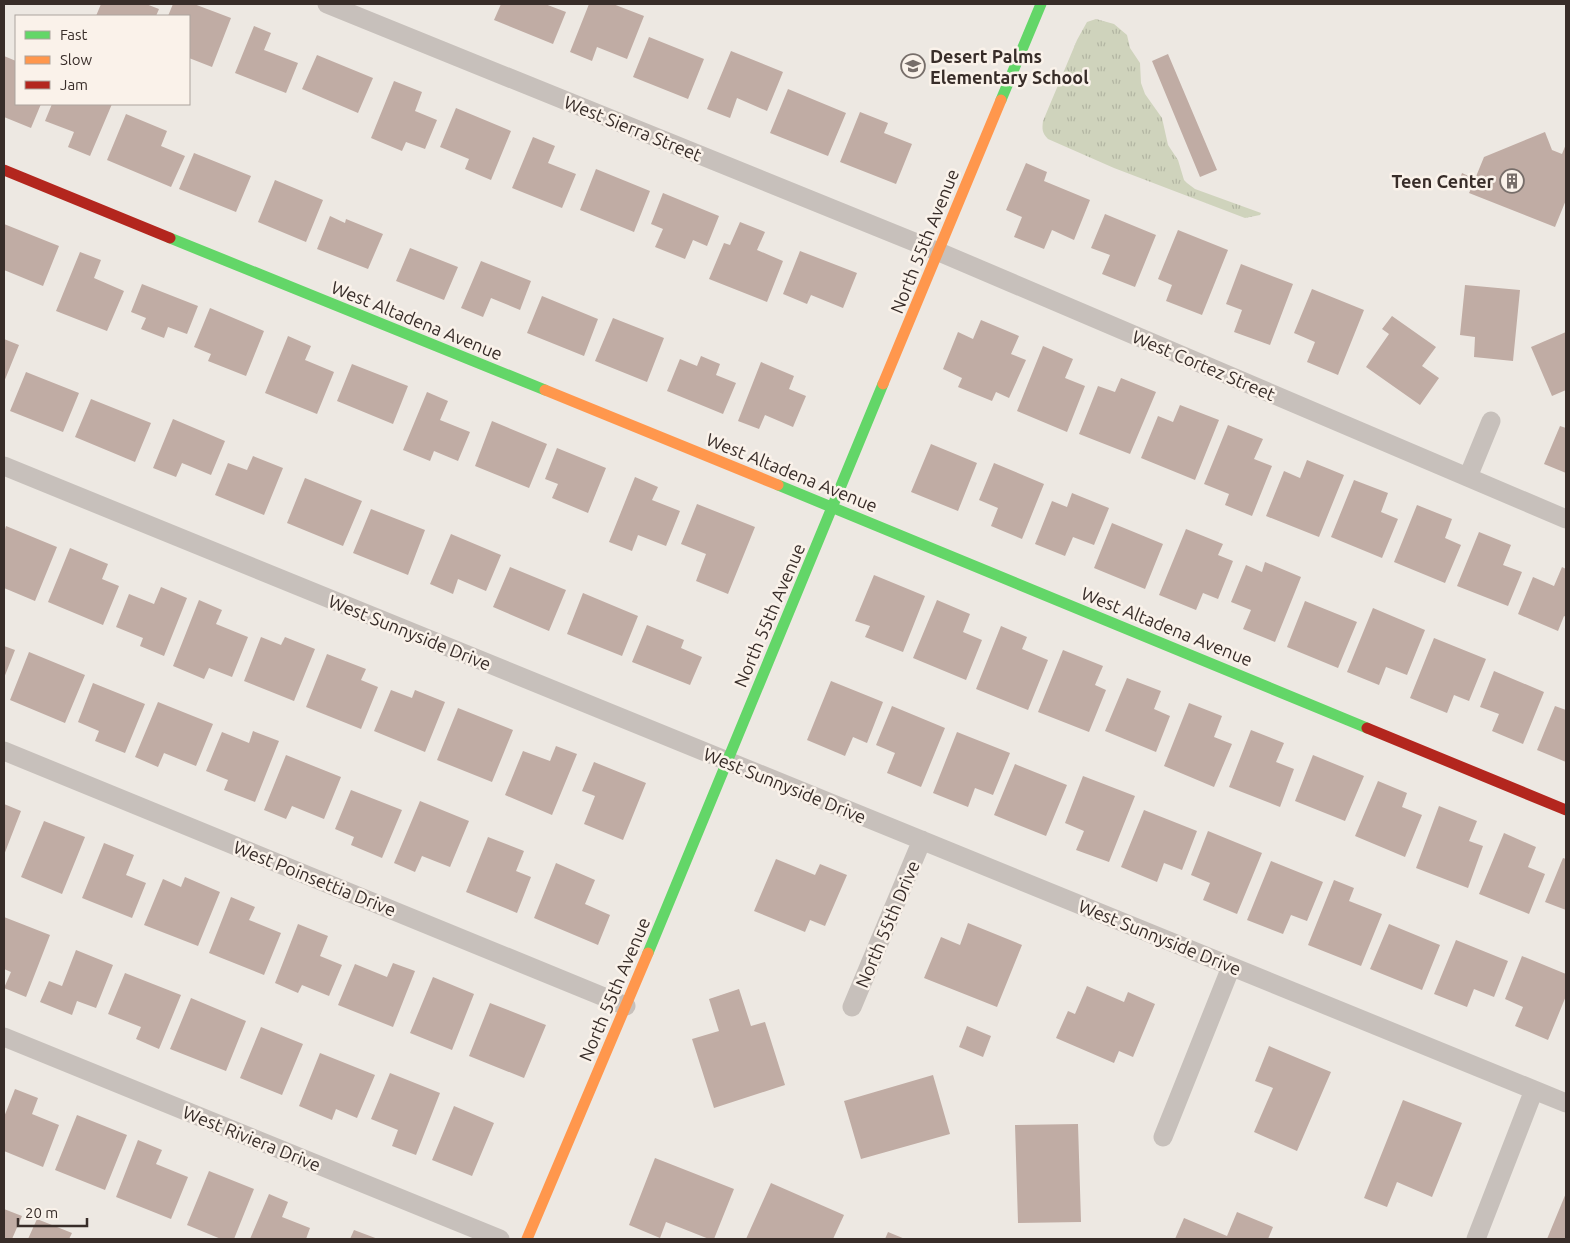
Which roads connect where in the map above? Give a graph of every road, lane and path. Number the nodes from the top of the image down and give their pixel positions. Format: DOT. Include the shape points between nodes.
graph roads {
  1 [pos="327,4"];
  2 [pos="1041,4"];
  3 [pos="4,170"];
  4 [pos="938,252"];
  5 [pos="1491,421"];
  6 [pos="4,466"];
  7 [pos="1468,477"];
  8 [pos="832,508"];
  9 [pos="1566,519"];
  10 [pos="4,751"];
  11 [pos="727,762"];
  12 [pos="1566,810"];
  13 [pos="922,840"];
  14 [pos="1232,966"];
  15 [pos="626,1006"];
  16 [pos="852,1007"];
  17 [pos="4,1037"];
  18 [pos="1534,1090"];
  19 [pos="1566,1103"];
  20 [pos="1163,1137"];
  21 [pos="500,1239"];
  22 [pos="527,1239"];
  23 [pos="1476,1239"];
  1 -- 4 [label="street, West Sierra Street"];
  2 -- 4 [label="street, North 55th Avenue"];
  3 -- 8 [label="street, West Altadena Avenue"];
  4 -- 7 [label="street, West Cortez Street"];
  4 -- 8 [label="street, North 55th Avenue"];
  5 -- 7 [label="street"];
  6 -- 11 [label="street, West Sunnyside Drive"];
  7 -- 9 [label="street, West Cortez Street"];
  8 -- 11 [label="street, North 55th Avenue"];
  8 -- 12 [label="street, West Altadena Avenue"];
  10 -- 15 [label="street, West Poinsettia Drive"];
  11 -- 13 [label="street, West Sunnyside Drive"];
  11 -- 15 [label="street, North 55th Avenue"];
  13 -- 14 [label="street, West Sunnyside Drive"];
  13 -- 16 [label="street, North 55th Drive"];
  14 -- 18 [label="street, West Sunnyside Drive"];
  14 -- 20 [label="street"];
  15 -- 22 [label="street, North 55th Avenue"];
  17 -- 21 [label="street, West Riviera Drive"];
  18 -- 19 [label="street, West Sunnyside Drive"];
  18 -- 23 [label="street"];
}
